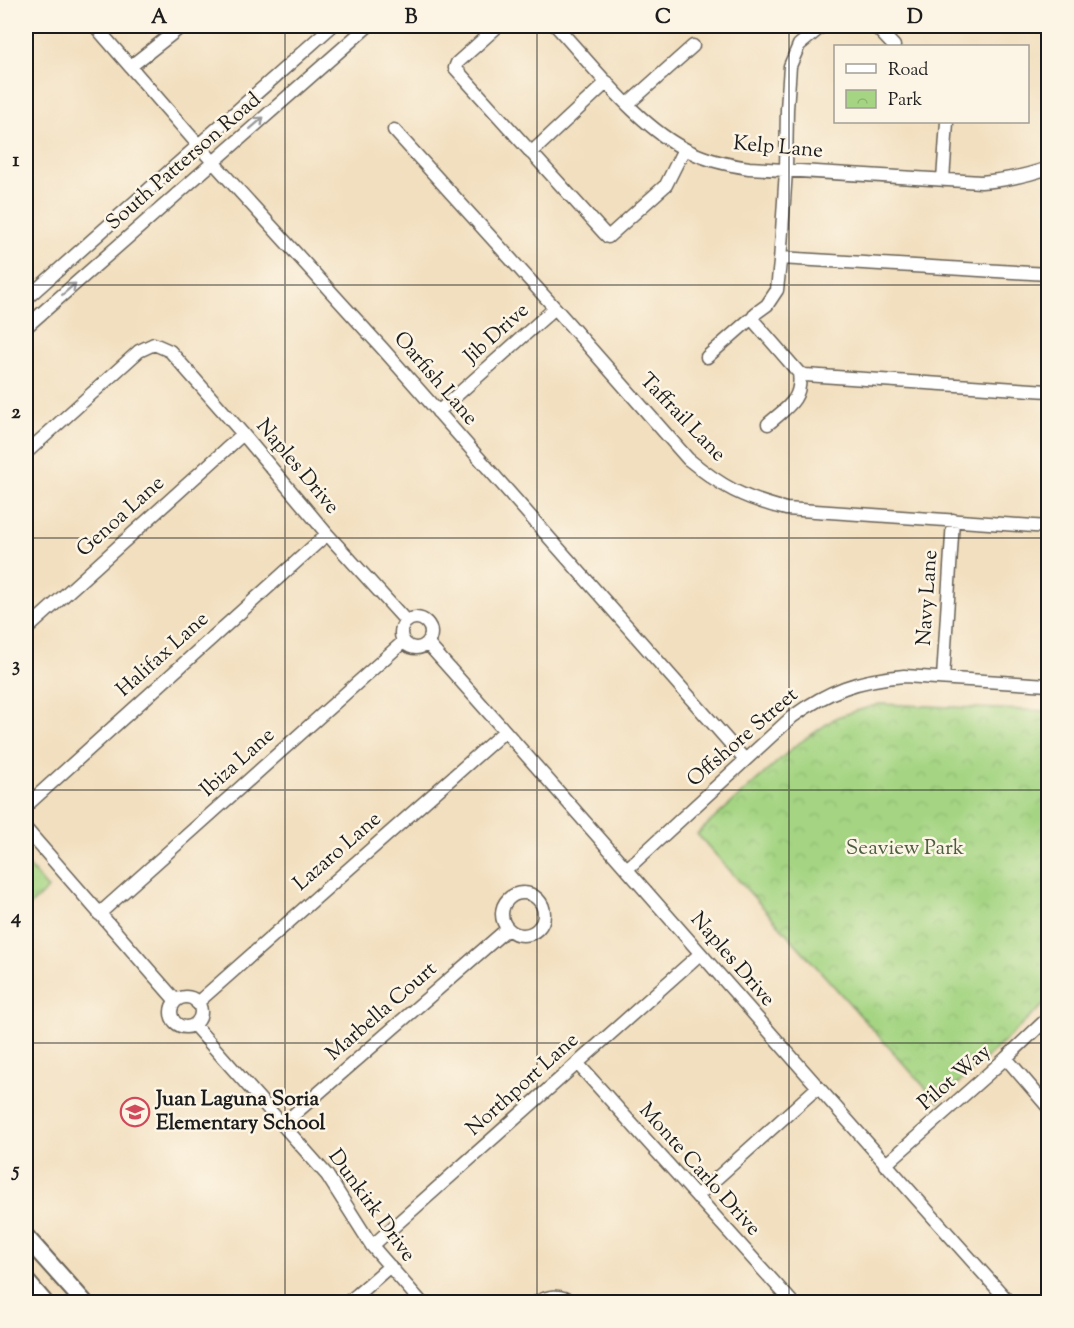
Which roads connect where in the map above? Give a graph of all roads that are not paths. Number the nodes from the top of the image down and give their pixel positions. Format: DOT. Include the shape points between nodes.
graph roads {
  1 [pos="95,26"];
  2 [pos="182,26"];
  3 [pos="332,26"];
  4 [pos="369,26"];
  5 [pos="498,26"];
  6 [pos="556,26"];
  7 [pos="822,26"];
  8 [pos="875,26"];
  9 [pos="1045,26"];
  10 [pos="1048,30"];
  11 [pos="893,45"];
  12 [pos="693,46"];
  13 [pos="130,66"];
  14 [pos="607,82"];
  15 [pos="628,104"];
  16 [pos="947,123"];
  17 [pos="394,130"];
  18 [pos="198,144"];
  19 [pos="684,149"];
  20 [pos="531,153"];
  21 [pos="213,162"];
  22 [pos="1048,168"];
  23 [pos="786,170"];
  24 [pos="944,180"];
  25 [pos="780,258"];
  26 [pos="1048,274"];
  27 [pos="26,299"];
  28 [pos="555,308"];
  29 [pos="752,319"];
  30 [pos="26,327"];
  31 [pos="707,357"];
  32 [pos="799,373"];
  33 [pos="1048,391"];
  34 [pos="438,412"];
  35 [pos="768,424"];
  36 [pos="243,434"];
  37 [pos="26,453"];
  38 [pos="952,520"];
  39 [pos="1048,527"];
  40 [pos="327,534"];
  41 [pos="406,621"];
  42 [pos="26,630"];
  43 [pos="404,642"];
  44 [pos="427,643"];
  45 [pos="943,678"];
  46 [pos="1048,685"];
  47 [pos="505,731"];
  48 [pos="745,759"];
  49 [pos="26,807"];
  50 [pos="26,824"];
  51 [pos="26,829"];
  52 [pos="627,869"];
  53 [pos="99,914"];
  54 [pos="507,929"];
  55 [pos="700,954"];
  56 [pos="176,1001"];
  57 [pos="197,1003"];
  58 [pos="1048,1018"];
  59 [pos="194,1025"];
  60 [pos="1006,1059"];
  61 [pos="577,1063"];
  62 [pos="818,1087"];
  63 [pos="1048,1107"];
  64 [pos="283,1124"];
  65 [pos="885,1165"];
  66 [pos="697,1196"];
  67 [pos="26,1237"];
  68 [pos="372,1246"];
  69 [pos="390,1266"];
  70 [pos="26,1281"];
  71 [pos="362,1298"];
  72 [pos="44,1302"];
  73 [pos="84,1302"];
  74 [pos="348,1302"];
  75 [pos="422,1302"];
  76 [pos="537,1302"];
  77 [pos="571,1302"];
  78 [pos="792,1302"];
  79 [pos="1009,1302"];
  1 -- 13 [label="street, Oarfish Lane"];
  2 -- 13 [label="street"];
  3 -- 18 [label="street, South Patterson Road"];
  21 -- 4 [label="street, South Patterson Road, one-way"];
  5 -- 20 [label="street" via="455,68"];
  6 -- 14 [label="street, Kelp Lane"];
  7 -- 23 [label="street" via="799,45 790,66"];
  8 -- 11 [label="street"];
  9 -- 10 [label="main road"];
  12 -- 15 [label="street"];
  13 -- 18 [label="street, Oarfish Lane"];
  14 -- 15 [label="street, Kelp Lane"];
  14 -- 20 [label="street"];
  15 -- 19 [label="street, Kelp Lane" via="652,128"];
  16 -- 24 [label="street"];
  17 -- 28 [label="street, Taffrail Lane"];
  18 -- 21 [label="street, Oarfish Lane"];
  18 -- 27 [label="street, South Patterson Road"];
  19 -- 20 [label="street" via="666,186 608,237"];
  19 -- 23 [label="street, Kelp Lane" via="734,166"];
  30 -- 21 [label="street, South Patterson Road, one-way"];
  21 -- 34 [label="street, Oarfish Lane"];
  22 -- 24 [label="street, Kelp Lane" via="1005,180"];
  23 -- 24 [label="street, Kelp Lane"];
  23 -- 25 [label="street"];
  25 -- 26 [label="street"];
  25 -- 29 [label="street" via="777,290"];
  28 -- 34 [label="street, Jib Drive"];
  28 -- 38 [label="street, Taffrail Lane" via="688,459 735,492 786,509"];
  29 -- 31 [label="street"];
  29 -- 32 [label="street"];
  32 -- 33 [label="street"];
  32 -- 35 [label="street" via="801,384 796,400"];
  34 -- 48 [label="street, Oarfish Lane"];
  36 -- 37 [label="street, Naples Drive" via="170,351 154,344 139,351"];
  36 -- 40 [label="street, Naples Drive"];
  36 -- 42 [label="street, Genoa Lane"];
  38 -- 39 [label="street, Taffrail Lane"];
  38 -- 45 [label="street, Navy Lane"];
  40 -- 41 [label="street, Naples Drive"];
  40 -- 49 [label="street, Halifax Lane"];
  41 -- 43 [label="street" via="400,633"];
  41 -- 44 [label="street" via="416,617 429,624 431,634"];
  43 -- 44 [label="street" via="412,648"];
  43 -- 53 [label="street, Ibiza Lane"];
  44 -- 47 [label="street, Naples Drive"];
  45 -- 46 [label="street, Offshore Street"];
  45 -- 48 [label="street, Offshore Street" via="880,678 831,693 792,717"];
  47 -- 52 [label="street, Naples Drive"];
  47 -- 57 [label="street, Lazaro Lane"];
  48 -- 52 [label="street, Offshore Street"];
  49 -- 50 [label="street"];
  51 -- 53 [label="street"];
  52 -- 55 [label="street, Naples Drive"];
  53 -- 56 [label="street"];
  54 -- 64 [label="street, Marbella Court"];
  55 -- 61 [label="street, Northport Lane"];
  55 -- 62 [label="street, Naples Drive"];
  56 -- 57 [label="street" via="185,998"];
  56 -- 59 [label="street" via="171,1010 173,1020 181,1026"];
  57 -- 59 [label="street" via="200,1016"];
  58 -- 60 [label="street, Pilot Way"];
  59 -- 64 [label="street, Dunkirk Drive"];
  60 -- 63 [label="street"];
  60 -- 65 [label="street, Pilot Way"];
  61 -- 66 [label="street, Monte Carlo Drive"];
  61 -- 68 [label="street, Northport Lane"];
  62 -- 65 [label="street, Naples Drive"];
  62 -- 66 [label="street"];
  64 -- 68 [label="street, Dunkirk Drive" via="327,1175"];
  65 -- 79 [label="street, Naples Drive"];
  66 -- 78 [label="street, Monte Carlo Drive"];
  67 -- 73 [label="main road"];
  68 -- 69 [label="street, Dunkirk Drive"];
  69 -- 71 [label="street"];
  69 -- 75 [label="street, Dunkirk Drive"];
  70 -- 72 [label="main road"];
  71 -- 74 [label="street"];
  76 -- 77 [label="street" via="552,1296"];
}
